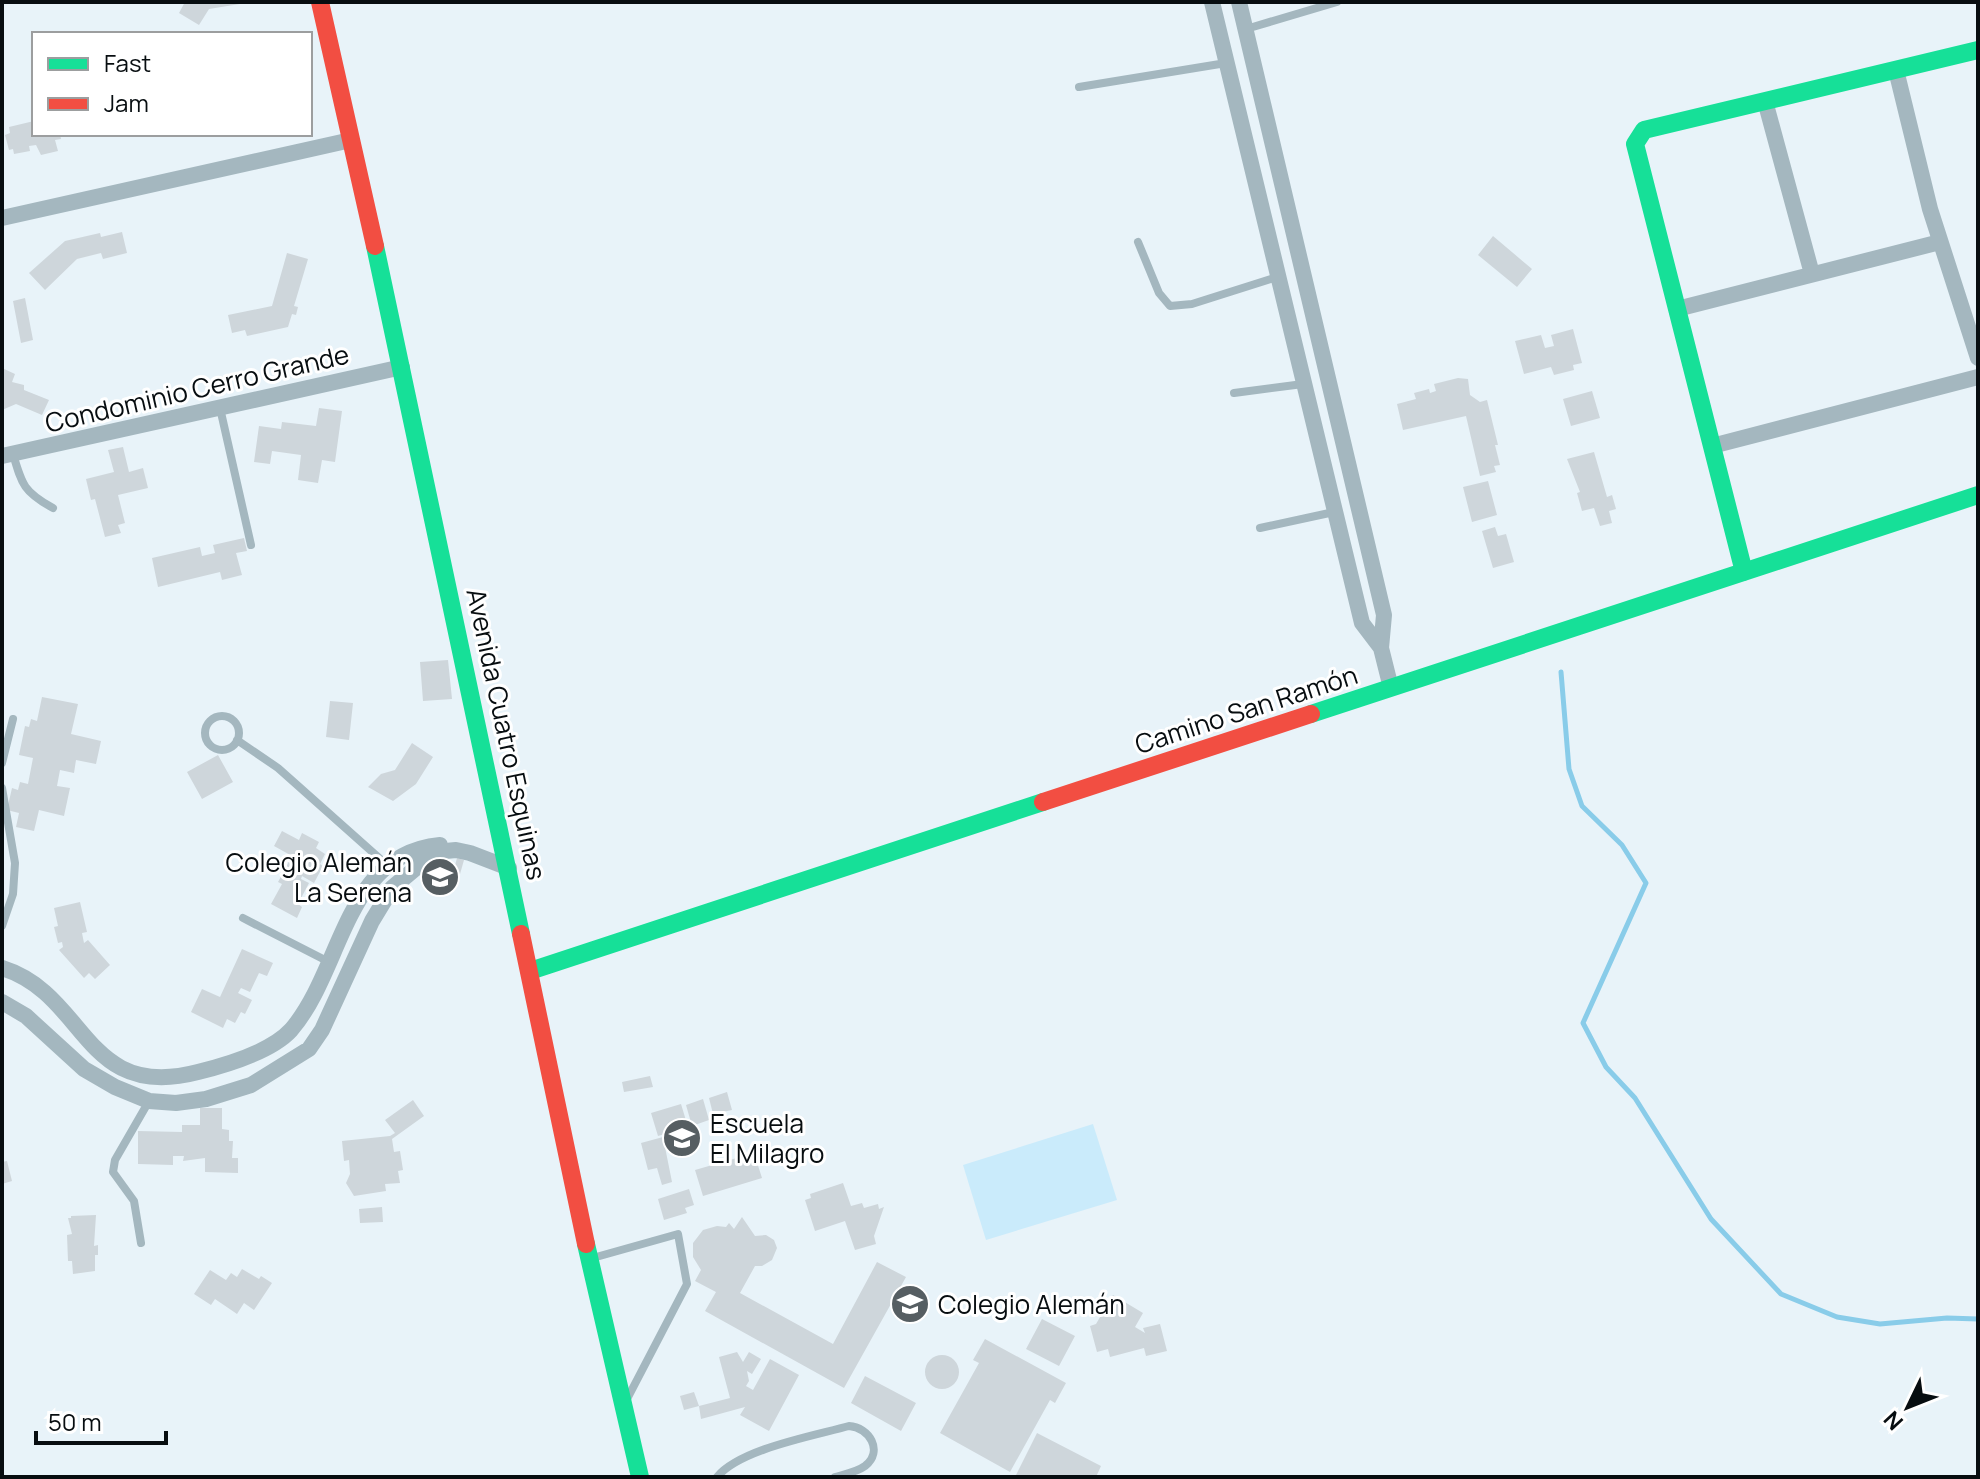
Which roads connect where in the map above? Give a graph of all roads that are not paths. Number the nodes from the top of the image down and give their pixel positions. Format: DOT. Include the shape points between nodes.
graph roads {
  1 [pos="320,2"];
  2 [pos="1337,2"];
  3 [pos="1241,7"];
  4 [pos="1214,10"];
  5 [pos="1246,29"];
  6 [pos="1978,50"];
  7 [pos="1226,63"];
  8 [pos="1896,70"];
  9 [pos="1079,87"];
  10 [pos="1765,101"];
  11 [pos="351,140"];
  12 [pos="2,218"];
  13 [pos="1138,242"];
  14 [pos="1940,242"];
  15 [pos="1812,274"];
  16 [pos="1277,277"];
  17 [pos="1308,293"];
  18 [pos="1282,298"];
  19 [pos="1677,309"];
  20 [pos="1978,358"];
  21 [pos="402,367"];
  22 [pos="1978,377"];
  23 [pos="1303,384"];
  24 [pos="1234,393"];
  25 [pos="220,408"];
  26 [pos="1712,446"];
  27 [pos="8,455"];
  28 [pos="1978,495"];
  29 [pos="53,508"];
  30 [pos="1334,512"];
  31 [pos="1260,528"];
  32 [pos="251,545"];
  33 [pos="1744,572"];
  34 [pos="1381,648"];
  35 [pos="1391,688"];
  36 [pos="13,719"];
  37 [pos="237,740"];
  38 [pos="2,763"];
  39 [pos="2,788"];
  40 [pos="508,864"];
  41 [pos="387,865"];
  42 [pos="243,918"];
  43 [pos="2,926"];
  44 [pos="329,962"];
  45 [pos="2,968"];
  46 [pos="530,971"];
  47 [pos="2,1002"];
  48 [pos="166,1078"];
  49 [pos="149,1101"];
  50 [pos="141,1243"];
  51 [pos="589,1259"];
  52 [pos="622,1408"];
  53 [pos="864,1472"];
  54 [pos="640,1477"];
  55 [pos="717,1477"];
  56 [pos="835,1477"];
  1 -- 11 [label="main road, Avenida Cuatro Esquinas"];
  2 -- 5 [label="lane"];
  3 -- 4 [label="street"];
  3 -- 5 [label="street"];
  4 -- 7 [label="street"];
  5 -- 17 [label="street"];
  6 -- 8 [label="main road"];
  7 -- 9 [label="lane"];
  7 -- 16 [label="street"];
  8 -- 10 [label="main road"];
  8 -- 14 [label="street"];
  10 -- 15 [label="street"];
  10 -- 19 [label="main road" via="1644,130 1635,144"];
  11 -- 12 [label="street"];
  11 -- 21 [label="main road, Avenida Cuatro Esquinas"];
  13 -- 16 [label="lane" via="1159,293 1170,306"];
  14 -- 15 [label="street"];
  14 -- 20 [label="street"];
  15 -- 19 [label="street"];
  16 -- 18 [label="street"];
  17 -- 18 [label="street"];
  17 -- 34 [label="street" via="1384,615"];
  18 -- 23 [label="street"];
  19 -- 26 [label="main road"];
  21 -- 25 [label="street, Condominio Cerro Grande"];
  21 -- 40 [label="main road, Avenida Cuatro Esquinas"];
  22 -- 26 [label="street"];
  23 -- 24 [label="lane"];
  23 -- 30 [label="street"];
  25 -- 27 [label="street, Condominio Cerro Grande"];
  25 -- 32 [label="lane"];
  26 -- 33 [label="main road"];
  27 -- 29 [label="lane" via="31,496"];
  28 -- 33 [label="main road, Camino San Ramón"];
  30 -- 31 [label="lane"];
  30 -- 34 [label="street" via="1362,623"];
  33 -- 35 [label="main road, Camino San Ramón"];
  34 -- 35 [label="street"];
  35 -- 46 [label="main road, Camino San Ramón"];
  36 -- 38 [label="lane"];
  37 -- 37 [label="lane" via="236,725 229,718 214,719 206,727 213,747 224,750"];
  37 -- 41 [label="lane" via="278,768"];
  39 -- 43 [label="lane" via="15,863 13,894"];
  40 -- 41 [label="street" via="452,844 408,851"];
  40 -- 46 [label="main road, Avenida Cuatro Esquinas"];
  40 -- 49 [label="street" via="456,850 435,852 392,888 309,1049 251,1085 206,1099"];
  41 -- 44 [label="street" via="373,878"];
  42 -- 44 [label="lane"];
  44 -- 48 [label="street" via="289,1032 225,1065"];
  45 -- 48 [label="street" via="44,992 113,1064 136,1076"];
  46 -- 51 [label="main road, Avenida Cuatro Esquinas"];
  47 -- 49 [label="street" via="26,1016 84,1069"];
  48 -- 49 [label="street"];
  49 -- 50 [label="lane" via="113,1172 134,1201"];
  51 -- 52 [label="main road, Avenida Cuatro Esquinas"];
  51 -- 52 [label="lane" via="678,1234 687,1284"];
  52 -- 54 [label="main road, Avenida Cuatro Esquinas"];
  53 -- 55 [label="lane" via="873,1456 872,1441 863,1429 849,1426 742,1457"];
  53 -- 56 [label="lane"];
}
